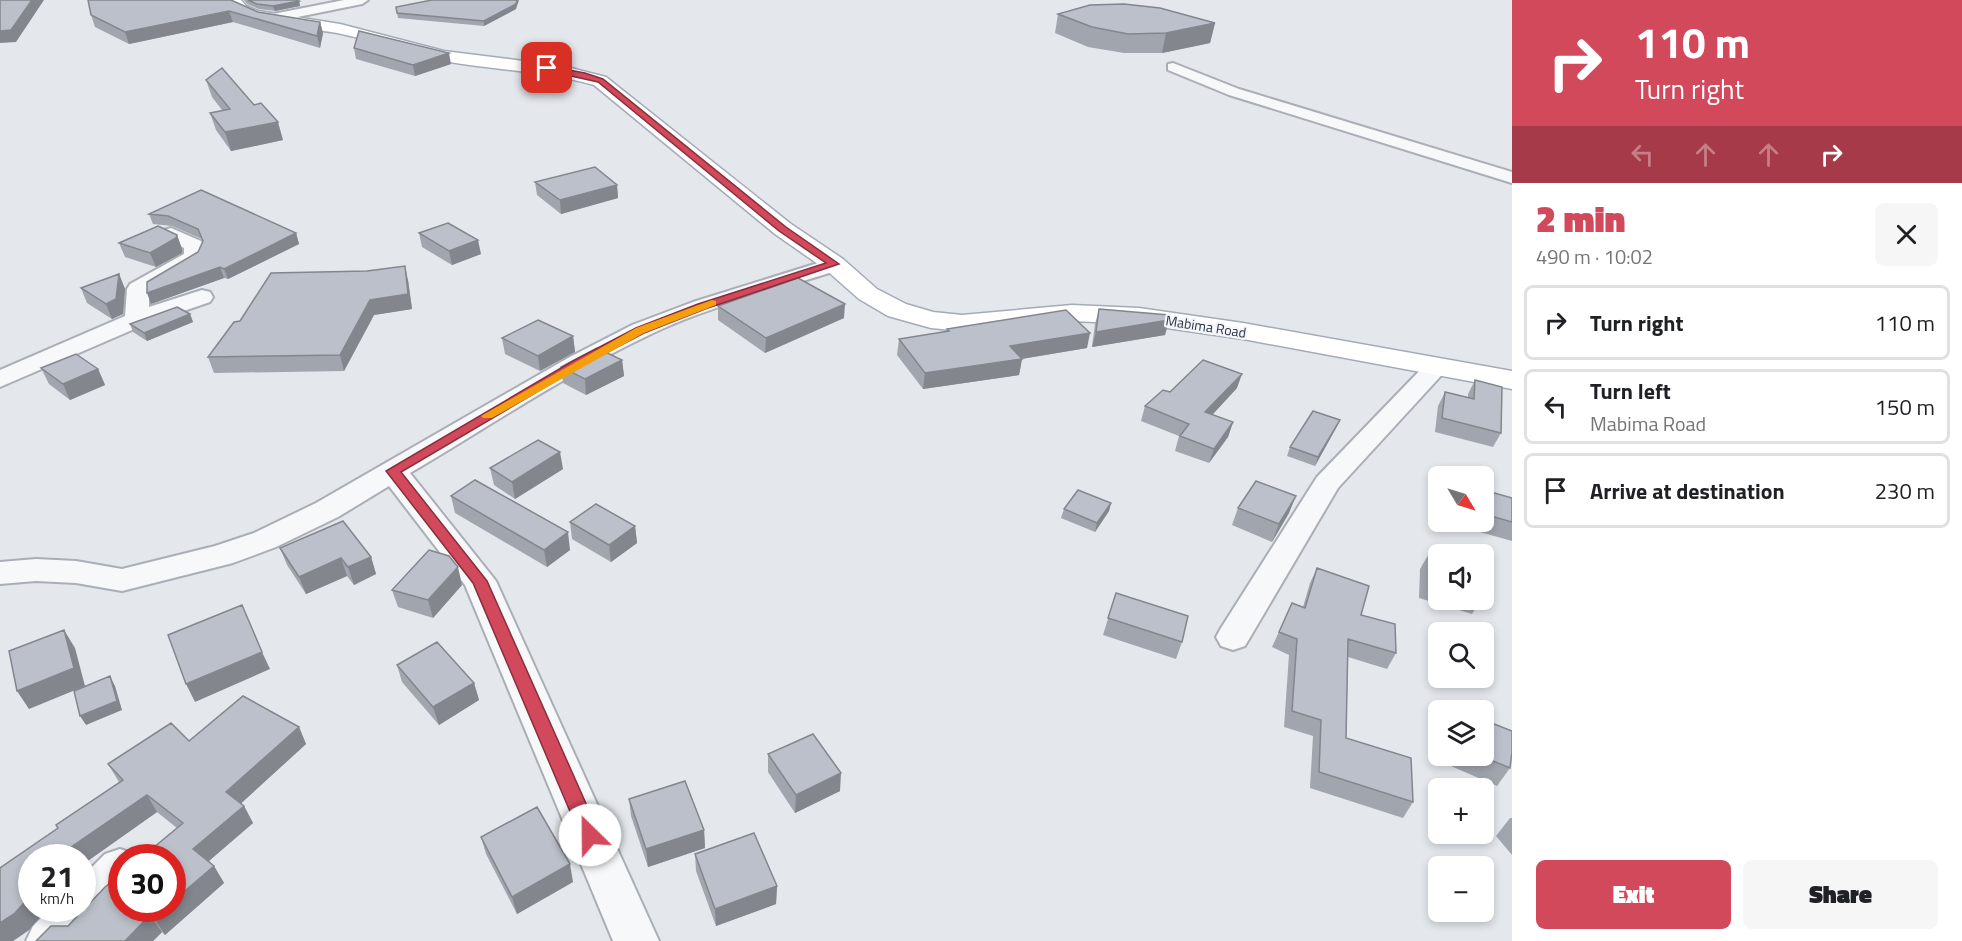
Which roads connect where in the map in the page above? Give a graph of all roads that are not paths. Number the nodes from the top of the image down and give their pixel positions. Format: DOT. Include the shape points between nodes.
graph roads {
  1 [pos="233,0"];
  2 [pos="362,0"];
  3 [pos="273,18"];
  4 [pos="1173,67"];
  5 [pos="1512,178"];
  6 [pos="171,234"];
  7 [pos="834,264"];
  8 [pos="202,297"];
  9 [pos="138,319"];
  10 [pos="1437,367"];
  11 [pos="0,379"];
  12 [pos="1512,380"];
  13 [pos="393,471"];
  14 [pos="0,573"];
  15 [pos="1233,637"];
  16 [pos="108,881"];
  17 [pos="96,893"];
  18 [pos="68,922"];
  19 [pos="49,941"];
  20 [pos="636,941"];
  1 -- 3 [label="main road, Mabima Road" via="241,9"];
  2 -- 3 [label="street"];
  3 -- 7 [label="main road, Mabima Road" via="444,56 563,70 600,81 783,229"];
  4 -- 5 [label="street" via="1234,92"];
  6 -- 9 [label="street" via="195,245 194,257 138,289"];
  7 -- 10 [label="main road, Mabima Road" via="868,294 897,310 932,320 962,323 1072,313 1139,316"];
  7 -- 13 [label="street" via="640,330"];
  8 -- 9 [label="street"];
  9 -- 11 [label="street"];
  10 -- 12 [label="main road, Mabima Road"];
  10 -- 15 [label="street" via="1327,483"];
  13 -- 14 [label="street" via="327,510 265,540 165,571 122,580 76,572"];
  13 -- 20 [label="street" via="480,581"];
  16 -- 17 [label="street"];
  18 -- 19 [label="street"];
}
